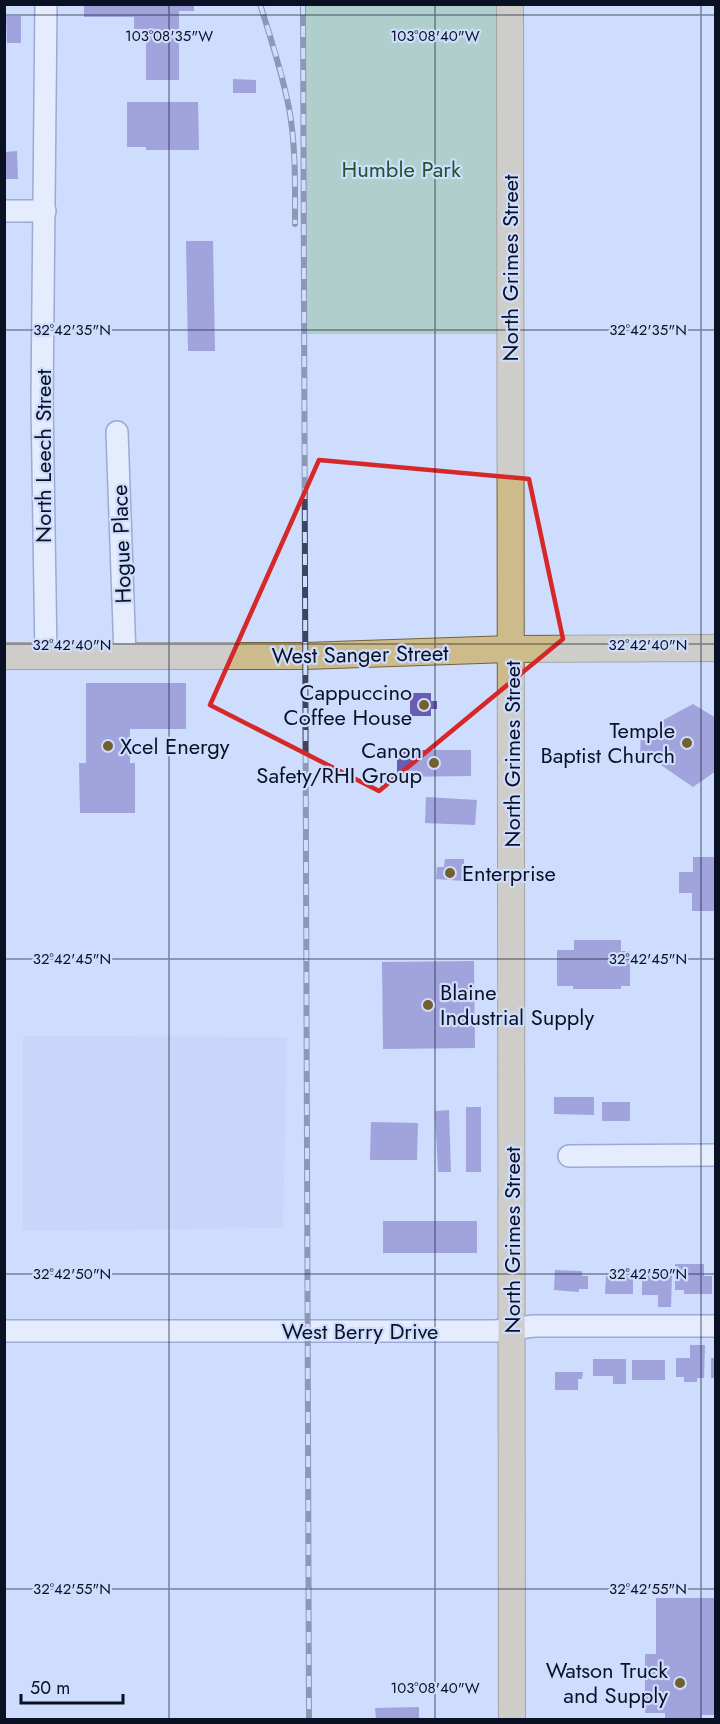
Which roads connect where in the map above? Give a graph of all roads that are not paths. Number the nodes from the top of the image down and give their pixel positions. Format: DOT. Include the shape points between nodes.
graph roads {
  1 [pos="46,4"];
  2 [pos="510,4"];
  3 [pos="4,211"];
  4 [pos="45,211"];
  5 [pos="117,432"];
  6 [pos="716,648"];
  7 [pos="512,650"];
  8 [pos="4,656"];
  9 [pos="46,656"];
  10 [pos="125,656"];
  11 [pos="716,1155"];
  12 [pos="569,1156"];
  13 [pos="716,1326"];
  14 [pos="512,1329"];
  15 [pos="4,1331"];
  16 [pos="512,1719"];
  1 -- 4 [label="street, North Leech Street"];
  2 -- 7 [label="main road, North Grimes Street"];
  3 -- 4 [label="street"];
  4 -- 9 [label="street, North Leech Street" via="42,401"];
  5 -- 10 [label="street, Hogue Place"];
  6 -- 7 [label="main road, West Sanger Street"];
  7 -- 10 [label="main road, West Sanger Street"];
  7 -- 14 [label="main road, North Grimes Street"];
  8 -- 9 [label="main road, West Sanger Street"];
  9 -- 10 [label="main road, West Sanger Street"];
  11 -- 12 [label="street"];
  13 -- 14 [label="street, West Berry Drive"];
  14 -- 15 [label="street, West Berry Drive"];
  14 -- 16 [label="main road, North Grimes Street"];
}
